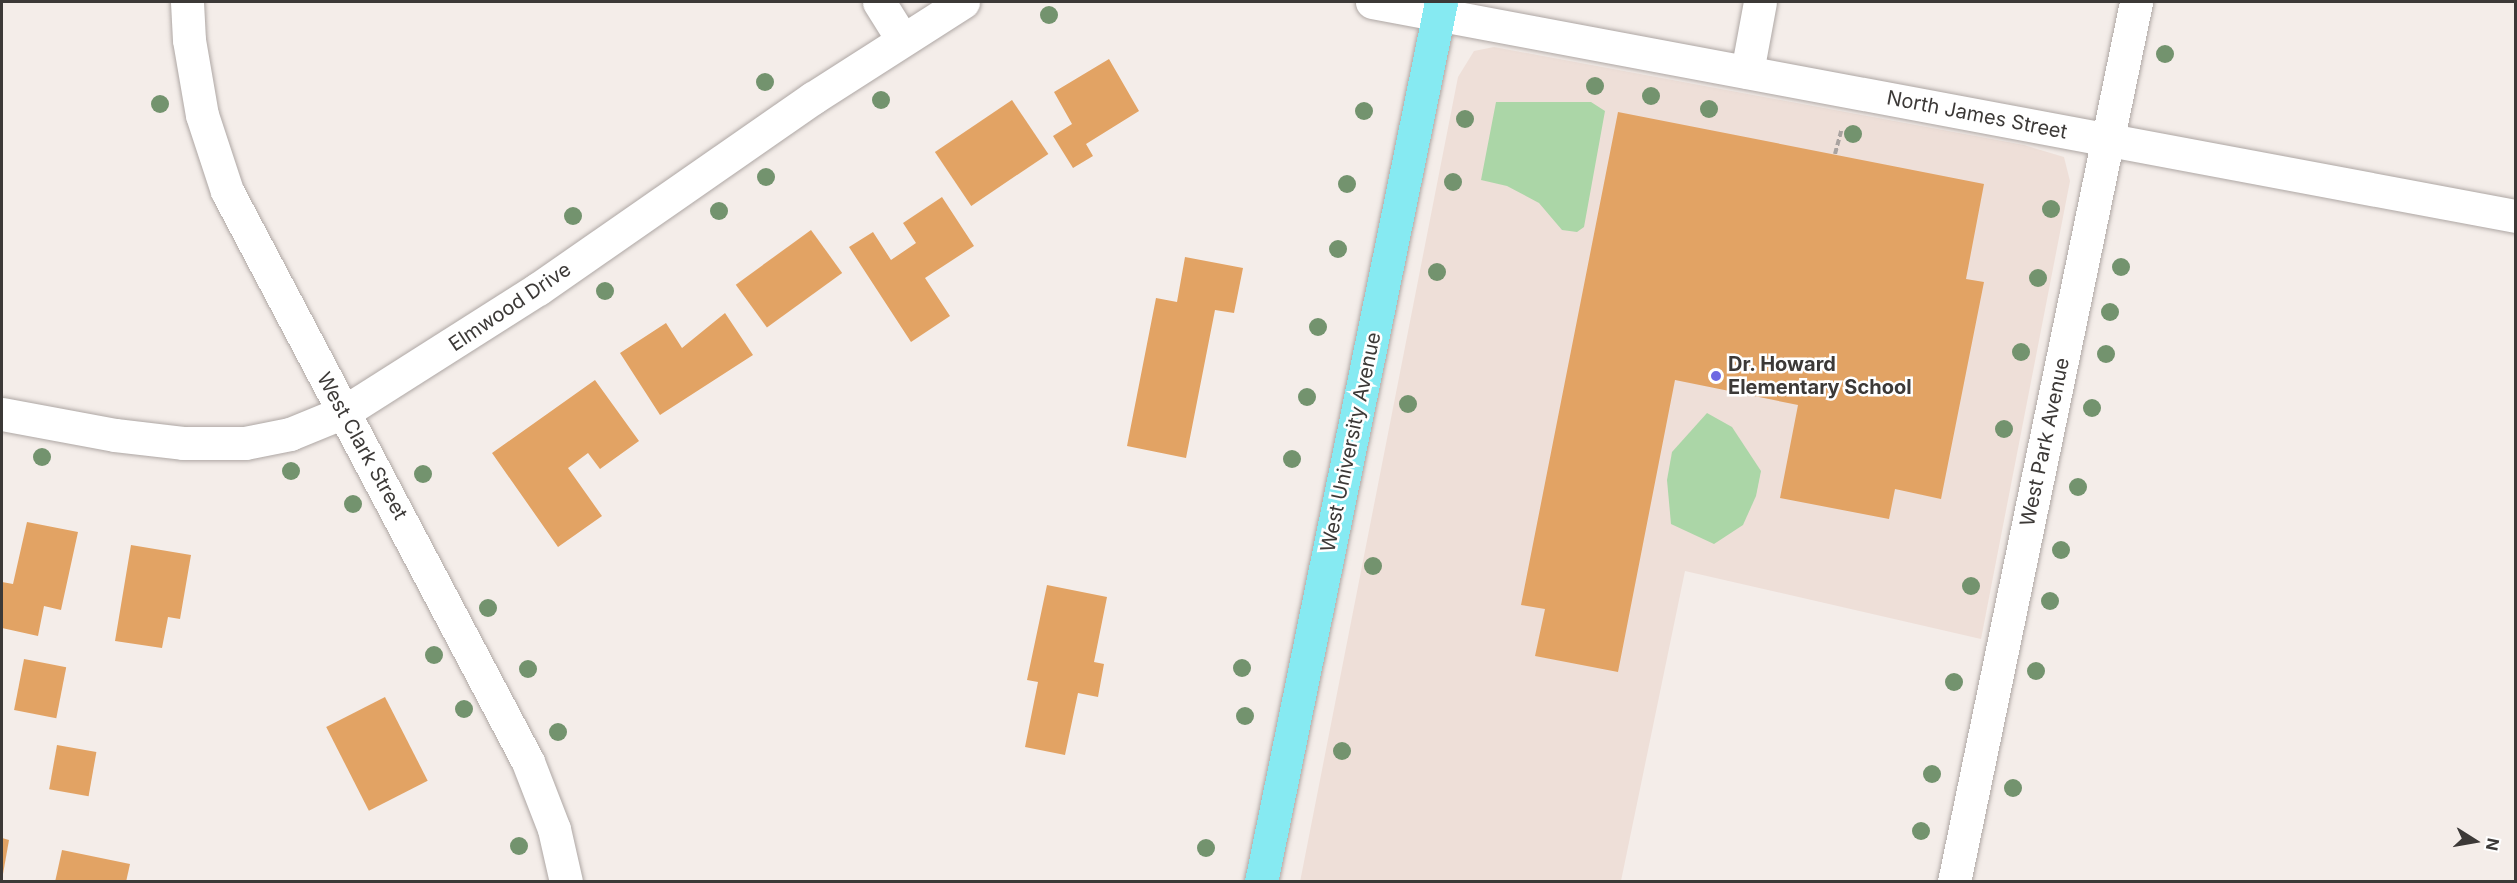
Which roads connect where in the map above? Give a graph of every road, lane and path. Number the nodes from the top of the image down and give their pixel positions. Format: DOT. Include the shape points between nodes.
graph roads {
  1 [pos="187,2"];
  2 [pos="879,2"];
  3 [pos="963,2"];
  4 [pos="1372,2"];
  5 [pos="1760,2"];
  6 [pos="2136,2"];
  7 [pos="1440,8"];
  8 [pos="902,39"];
  9 [pos="1748,72"];
  10 [pos="1840,131"];
  11 [pos="2108,139"];
  12 [pos="1835,154"];
  13 [pos="2516,216"];
  14 [pos="344,412"];
  15 [pos="2,414"];
  16 [pos="566,882"];
  17 [pos="1261,882"];
  18 [pos="1954,882"];
  1 -- 14 [label="street, West Clark Street" via="189,40 202,115 227,191 254,249"];
  2 -- 8 [label="street"];
  3 -- 8 [label="street, Elmwood Drive"];
  4 -- 7 [label="street"];
  5 -- 9 [label="street"];
  6 -- 11 [label="street, West Park Avenue"];
  7 -- 9 [label="street, North James Street"];
  7 -- 17 [label="main road, West University Avenue"];
  8 -- 14 [label="street, Elmwood Drive" via="538,289"];
  9 -- 11 [label="street, North James Street"];
  10 -- 12 [label="path"];
  11 -- 13 [label="street, North James Street"];
  11 -- 18 [label="street, West Park Avenue"];
  14 -- 15 [label="street, Elmwood Drive" via="290,434 245,443 183,443 115,435"];
  14 -- 16 [label="street, West Clark Street" via="528,762 554,829"];
}
